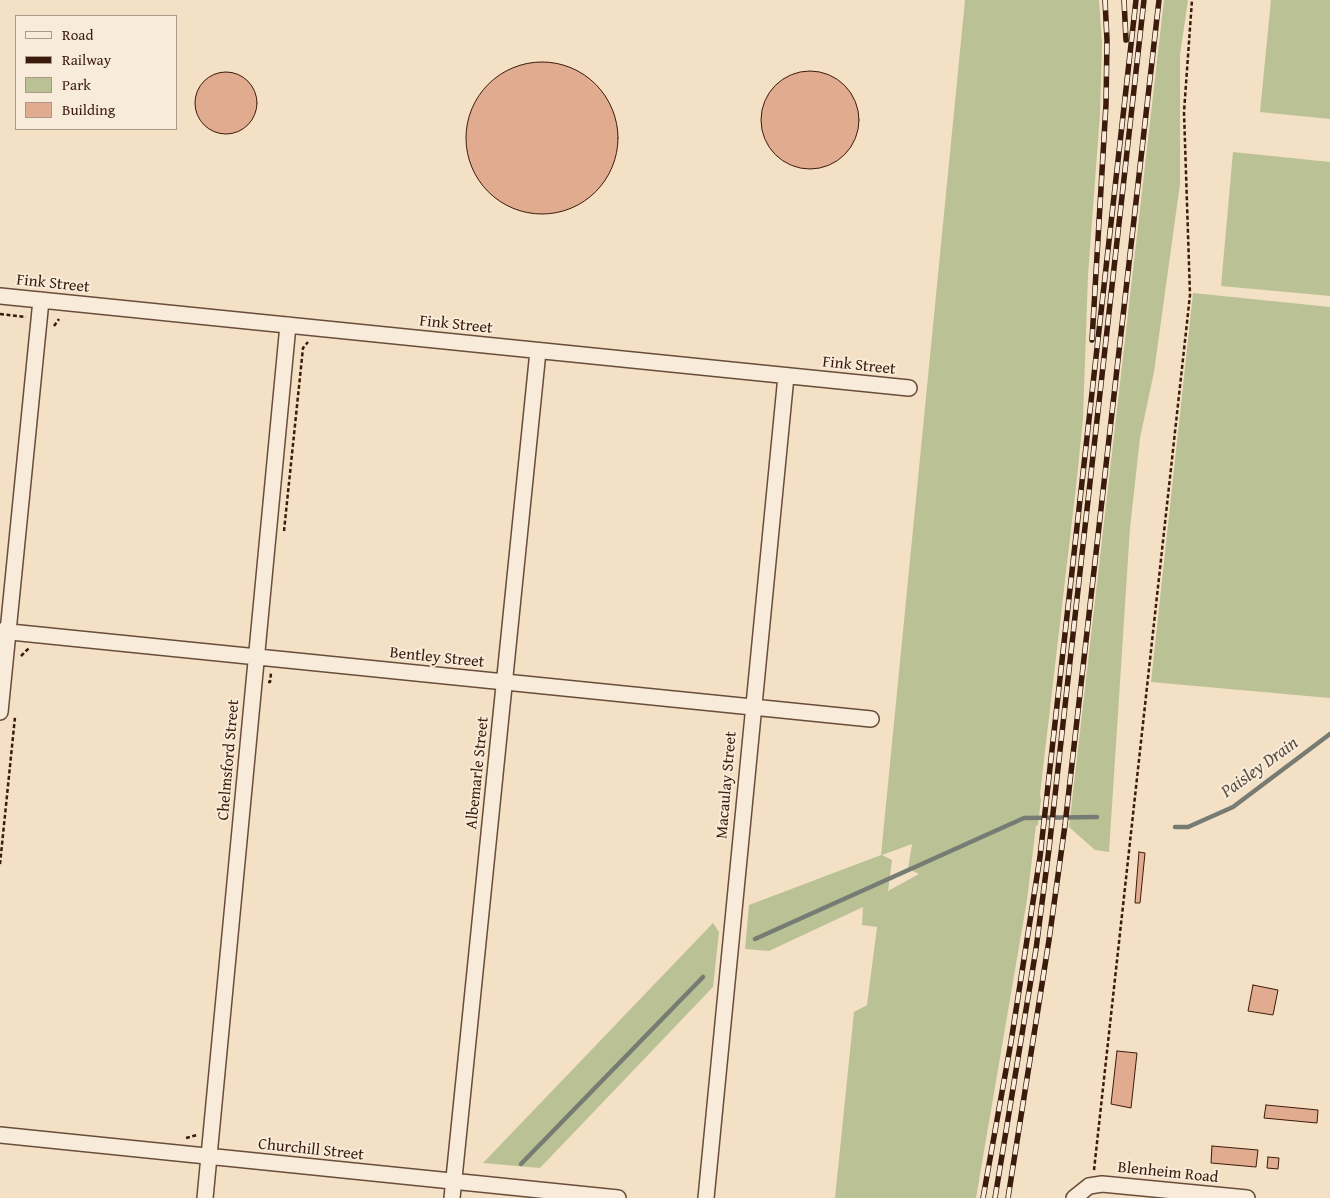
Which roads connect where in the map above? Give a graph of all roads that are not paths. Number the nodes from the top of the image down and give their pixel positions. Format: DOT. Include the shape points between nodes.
graph roads {
  1 [pos="0,296"];
  2 [pos="41,300"];
  3 [pos="287,332"];
  4 [pos="538,351"];
  5 [pos="786,376"];
  6 [pos="909,388"];
  7 [pos="4,632"];
  8 [pos="257,657"];
  9 [pos="504,683"];
  10 [pos="752,707"];
  11 [pos="0,712"];
  12 [pos="872,719"];
  13 [pos="0,1135"];
  14 [pos="209,1157"];
  15 [pos="454,1182"];
  16 [pos="1086,1190"];
  17 [pos="204,1198"];
  18 [pos="452,1198"];
  19 [pos="618,1198"];
  20 [pos="706,1198"];
  21 [pos="1074,1198"];
  22 [pos="1248,1198"];
  1 -- 2 [label="street, Fink Street"];
  2 -- 3 [label="street, Fink Street"];
  2 -- 7 [label="street"];
  3 -- 4 [label="street, Fink Street"];
  3 -- 8 [label="street, Chelmsford Street"];
  4 -- 5 [label="street, Fink Street"];
  4 -- 9 [label="street, Albemarle Street"];
  5 -- 6 [label="street, Fink Street"];
  5 -- 10 [label="street, Macaulay Street"];
  7 -- 8 [label="street, Bentley Street"];
  7 -- 11 [label="street"];
  8 -- 9 [label="street, Bentley Street"];
  8 -- 14 [label="street, Chelmsford Street"];
  9 -- 10 [label="street, Bentley Street"];
  9 -- 15 [label="street, Albemarle Street"];
  10 -- 12 [label="street, Bentley Street"];
  10 -- 20 [label="street, Macaulay Street"];
  13 -- 14 [label="street, Churchill Street"];
  14 -- 15 [label="street, Churchill Street"];
  14 -- 17 [label="street, Chelmsford Street"];
  15 -- 18 [label="street, Albemarle Street"];
  15 -- 19 [label="street, Churchill Street"];
  16 -- 21 [label="street"];
  16 -- 22 [label="street, Blenheim Road" via="1109,1185"];
}
